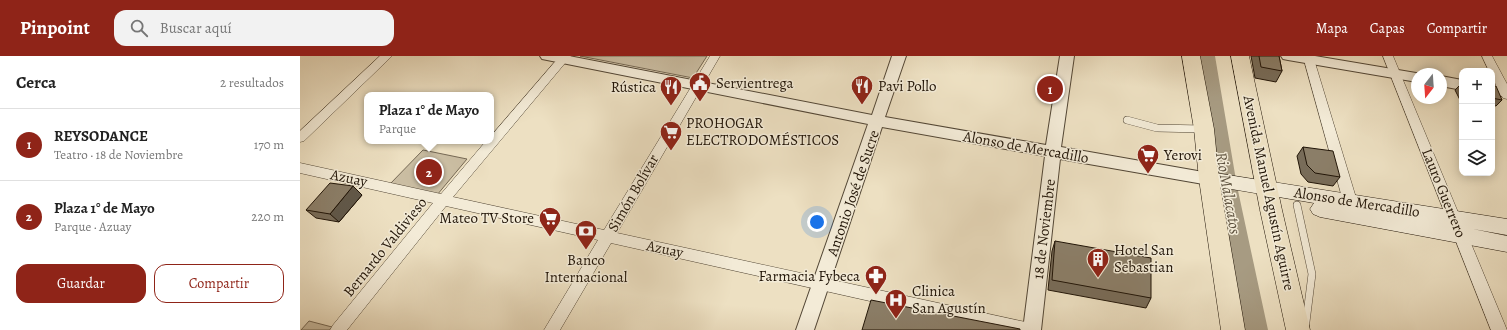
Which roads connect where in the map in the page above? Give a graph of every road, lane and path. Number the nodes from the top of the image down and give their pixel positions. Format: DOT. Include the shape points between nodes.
graph roads {
  1 [pos="387,56"];
  2 [pos="547,56"];
  3 [pos="715,56"];
  4 [pos="900,56"];
  5 [pos="1067,56"];
  6 [pos="1191,56"];
  7 [pos="1240,56"];
  8 [pos="1288,56"];
  9 [pos="1388,56"];
  10 [pos="1487,56"];
  11 [pos="565,57"];
  12 [pos="1309,58"];
  13 [pos="1396,74"];
  14 [pos="1411,76"];
  15 [pos="1447,82"];
  16 [pos="697,84"];
  17 [pos="1459,84"];
  18 [pos="1503,92"];
  19 [pos="1127,120"];
  20 [pos="878,121"];
  21 [pos="1204,129"];
  22 [pos="300,138"];
  23 [pos="494,140"];
  24 [pos="491,144"];
  25 [pos="1053,152"];
  26 [pos="300,168"];
  27 [pos="1215,180"];
  28 [pos="1265,192"];
  29 [pos="444,199"];
  30 [pos="1350,202"];
  31 [pos="1324,204"];
  32 [pos="1298,205"];
  33 [pos="1454,218"];
  34 [pos="1507,227"];
  35 [pos="608,236"];
  36 [pos="1461,236"];
  37 [pos="1507,244"];
  38 [pos="822,283"];
  39 [pos="338,330"];
  40 [pos="552,330"];
  41 [pos="805,330"];
  42 [pos="1031,330"];
  43 [pos="1233,330"];
  44 [pos="1298,330"];
  45 [pos="1305,330"];
  46 [pos="1500,330"];
  1 -- 22 [label="street"];
  2 -- 11 [label="street, Alonso de Mercadillo"];
  3 -- 16 [label="street, Simón Bolívar"];
  4 -- 20 [label="street, Antonio José de Sucre"];
  5 -- 25 [label="street, 18 de Noviembre"];
  6 -- 21 [label="main road"];
  7 -- 28 [label="main road, Avenida Manuel Agustín Aguirre"];
  8 -- 12 [label="street"];
  9 -- 13 [label="street, Lauro Guerrero"];
  10 -- 18 [label="street"];
  11 -- 16 [label="street, Alonso de Mercadillo"];
  11 -- 23 [label="street, Bernardo Valdivieso"];
  12 -- 13 [label="street"];
  12 -- 30 [label="street"];
  13 -- 14 [label="street"];
  13 -- 33 [label="street, Lauro Guerrero"];
  15 -- 17 [label="street"];
  16 -- 20 [label="street, Alonso de Mercadillo"];
  16 -- 35 [label="street, Simón Bolívar"];
  19 -- 21 [label="lane" via="1157,128"];
  20 -- 25 [label="street, Alonso de Mercadillo"];
  20 -- 38 [label="street, Antonio José de Sucre"];
  21 -- 27 [label="main road"];
  24 -- 29 [label="street, Bernardo Valdivieso"];
  25 -- 27 [label="street, Alonso de Mercadillo"];
  25 -- 42 [label="street, 18 de Noviembre"];
  26 -- 29 [label="street, Azuay"];
  27 -- 28 [label="main road, Alonso de Mercadillo"];
  27 -- 43 [label="main road"];
  28 -- 31 [label="main road, Alonso de Mercadillo"];
  28 -- 32 [label="main road, Alonso de Mercadillo"];
  28 -- 44 [label="main road, Avenida Manuel Agustín Aguirre"];
  29 -- 35 [label="street, Azuay"];
  29 -- 39 [label="street, Bernardo Valdivieso"];
  30 -- 31 [label="main road, Alonso de Mercadillo"];
  30 -- 33 [label="main road, Alonso de Mercadillo"];
  31 -- 32 [label="main road, Alonso de Mercadillo"];
  31 -- 36 [label="main road, Alonso de Mercadillo"];
  32 -- 45 [label="lane" via="1312,274"];
  33 -- 34 [label="main road, Alonso de Mercadillo"];
  33 -- 36 [label="street, Lauro Guerrero"];
  35 -- 38 [label="street, Azuay"];
  35 -- 40 [label="street, Simón Bolívar"];
  36 -- 37 [label="main road, Alonso de Mercadillo"];
  36 -- 46 [label="street, Lauro Guerrero"];
  38 -- 41 [label="street, Antonio José de Sucre"];
  38 -- 42 [label="street, Azuay"];
}
